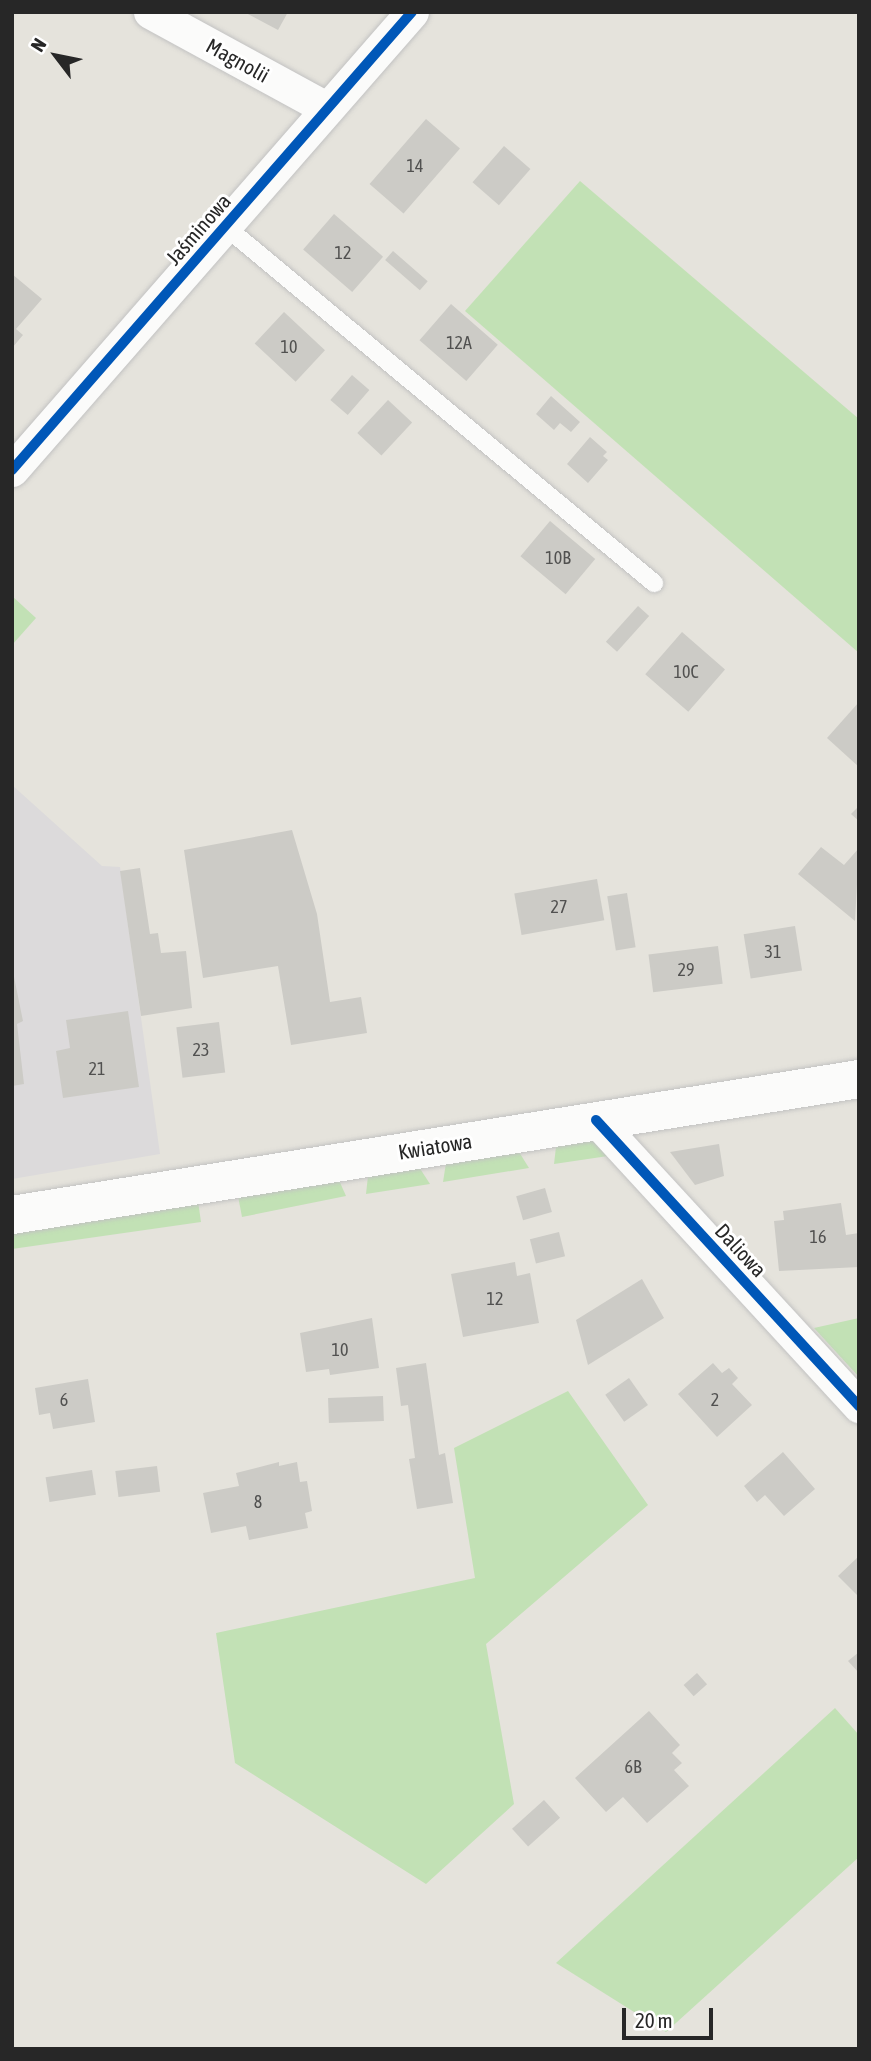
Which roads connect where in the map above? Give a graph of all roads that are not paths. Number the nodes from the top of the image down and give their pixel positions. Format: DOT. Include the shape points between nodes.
graph roads {
  1 [pos="150,12"];
  2 [pos="412,12"];
  3 [pos="326,108"];
  4 [pos="226,227"];
  5 [pos="12,470"];
  6 [pos="654,583"];
  7 [pos="859,1079"];
  8 [pos="596,1120"];
  9 [pos="12,1215"];
  10 [pos="859,1406"];
  1 -- 3 [label="street, Magnolii"];
  2 -- 3 [label="street, Jaśminowa"];
  3 -- 4 [label="street, Jaśminowa"];
  4 -- 5 [label="street, Jaśminowa"];
  4 -- 6 [label="lane"];
  7 -- 8 [label="main road, Kwiatowa"];
  8 -- 9 [label="main road, Kwiatowa"];
  8 -- 10 [label="street, Daliowa"];
}
